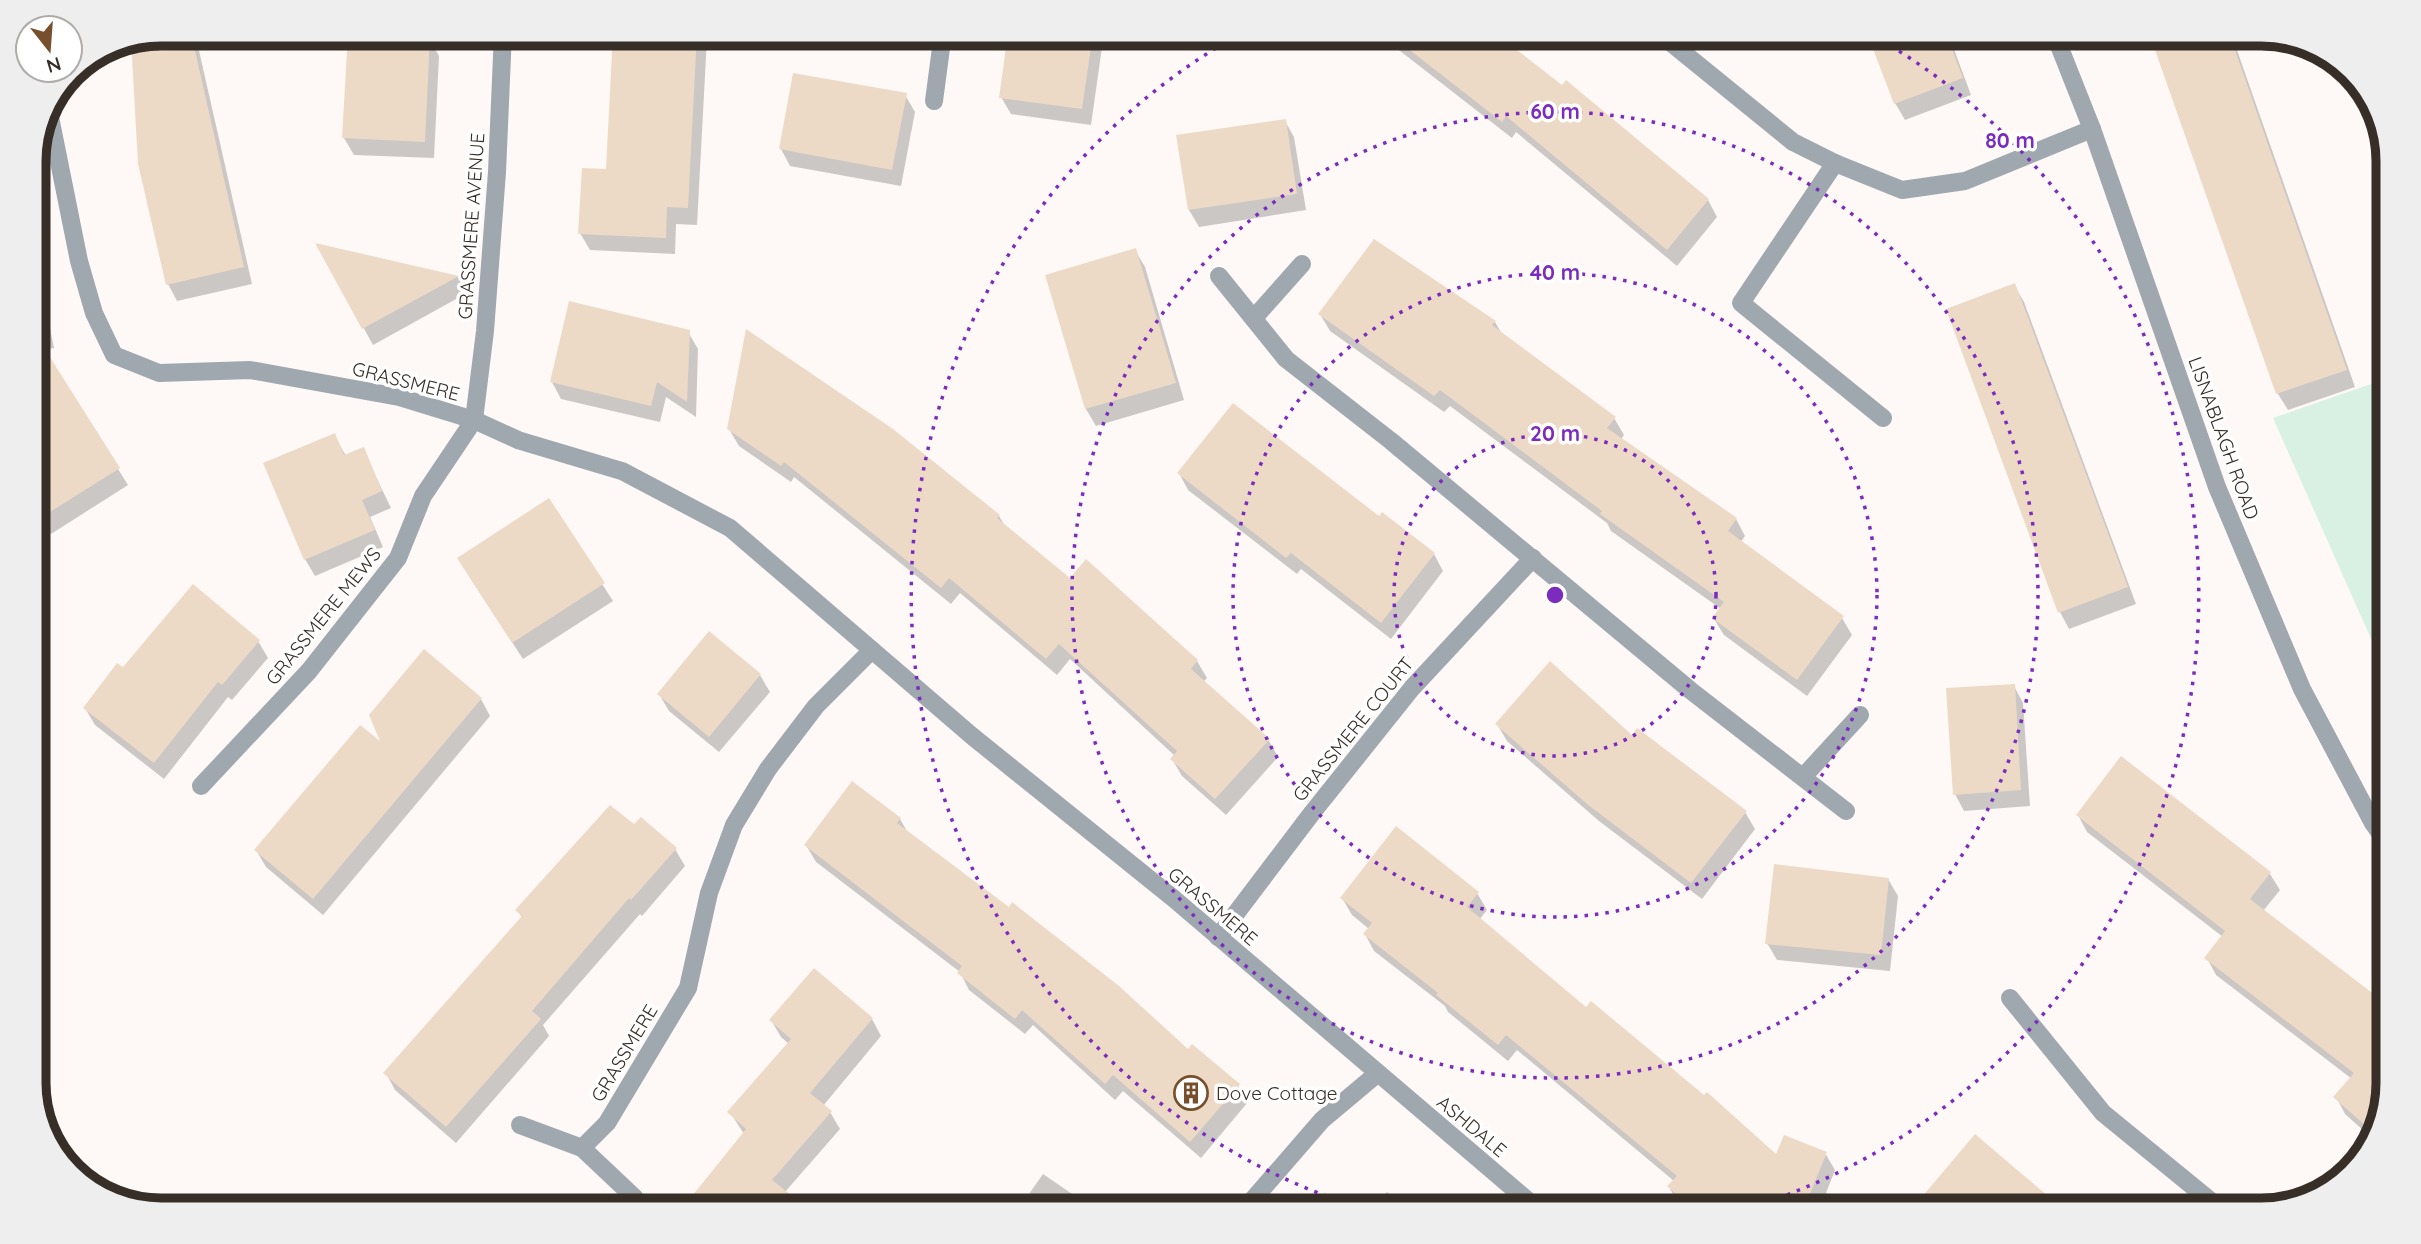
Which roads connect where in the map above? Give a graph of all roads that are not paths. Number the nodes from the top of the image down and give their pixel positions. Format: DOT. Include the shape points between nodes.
graph roads {
  1 [pos="502,46"];
  2 [pos="938,46"];
  3 [pos="1675,46"];
  4 [pos="2059,46"];
  5 [pos="934,101"];
  6 [pos="51,124"];
  7 [pos="2092,129"];
  8 [pos="1835,163"];
  9 [pos="1302,264"];
  10 [pos="1219,276"];
  11 [pos="1254,318"];
  12 [pos="1883,418"];
  13 [pos="474,420"];
  14 [pos="1532,558"];
  15 [pos="872,650"];
  16 [pos="1860,715"];
  17 [pos="1803,777"];
  18 [pos="201,786"];
  19 [pos="1846,811"];
  20 [pos="2376,826"];
  21 [pos="1218,937"];
  22 [pos="2010,998"];
  23 [pos="1378,1073"];
  24 [pos="520,1125"];
  25 [pos="582,1148"];
  26 [pos="635,1198"];
  27 [pos="1254,1198"];
  28 [pos="1525,1198"];
  29 [pos="2207,1198"];
  1 -- 13 [label="street, GRASSMERE AVENUE" via="485,331"];
  2 -- 5 [label="street"];
  3 -- 8 [label="street" via="1793,142"];
  4 -- 7 [label="street, LISNABLAGH ROAD"];
  6 -- 13 [label="street, GRASSMERE" via="93,313 114,355 159,373 250,370 399,397"];
  7 -- 8 [label="street" via="1965,180 1902,190"];
  7 -- 20 [label="street, LISNABLAGH ROAD" via="2217,487 2302,689"];
  8 -- 12 [label="street" via="1741,303"];
  9 -- 11 [label="street"];
  10 -- 11 [label="street"];
  11 -- 14 [label="street" via="1286,359"];
  13 -- 15 [label="street, GRASSMERE" via="518,440 622,471 730,528"];
  13 -- 18 [label="street, GRASSMERE MEWS" via="422,496 398,558 309,671"];
  14 -- 17 [label="street"];
  14 -- 21 [label="street, GRASSMERE COURT" via="1412,688"];
  15 -- 21 [label="street, GRASSMERE"];
  15 -- 25 [label="street, GRASSMERE" via="816,706 768,769 734,825 709,893 688,988 607,1123"];
  16 -- 17 [label="street"];
  17 -- 19 [label="street"];
  21 -- 23 [label="street, GRASSMERE"];
  22 -- 29 [label="street" via="2103,1113"];
  23 -- 27 [label="street" via="1322,1119"];
  23 -- 28 [label="street, ASHDALE"];
  24 -- 25 [label="street"];
  25 -- 26 [label="street"];
}
